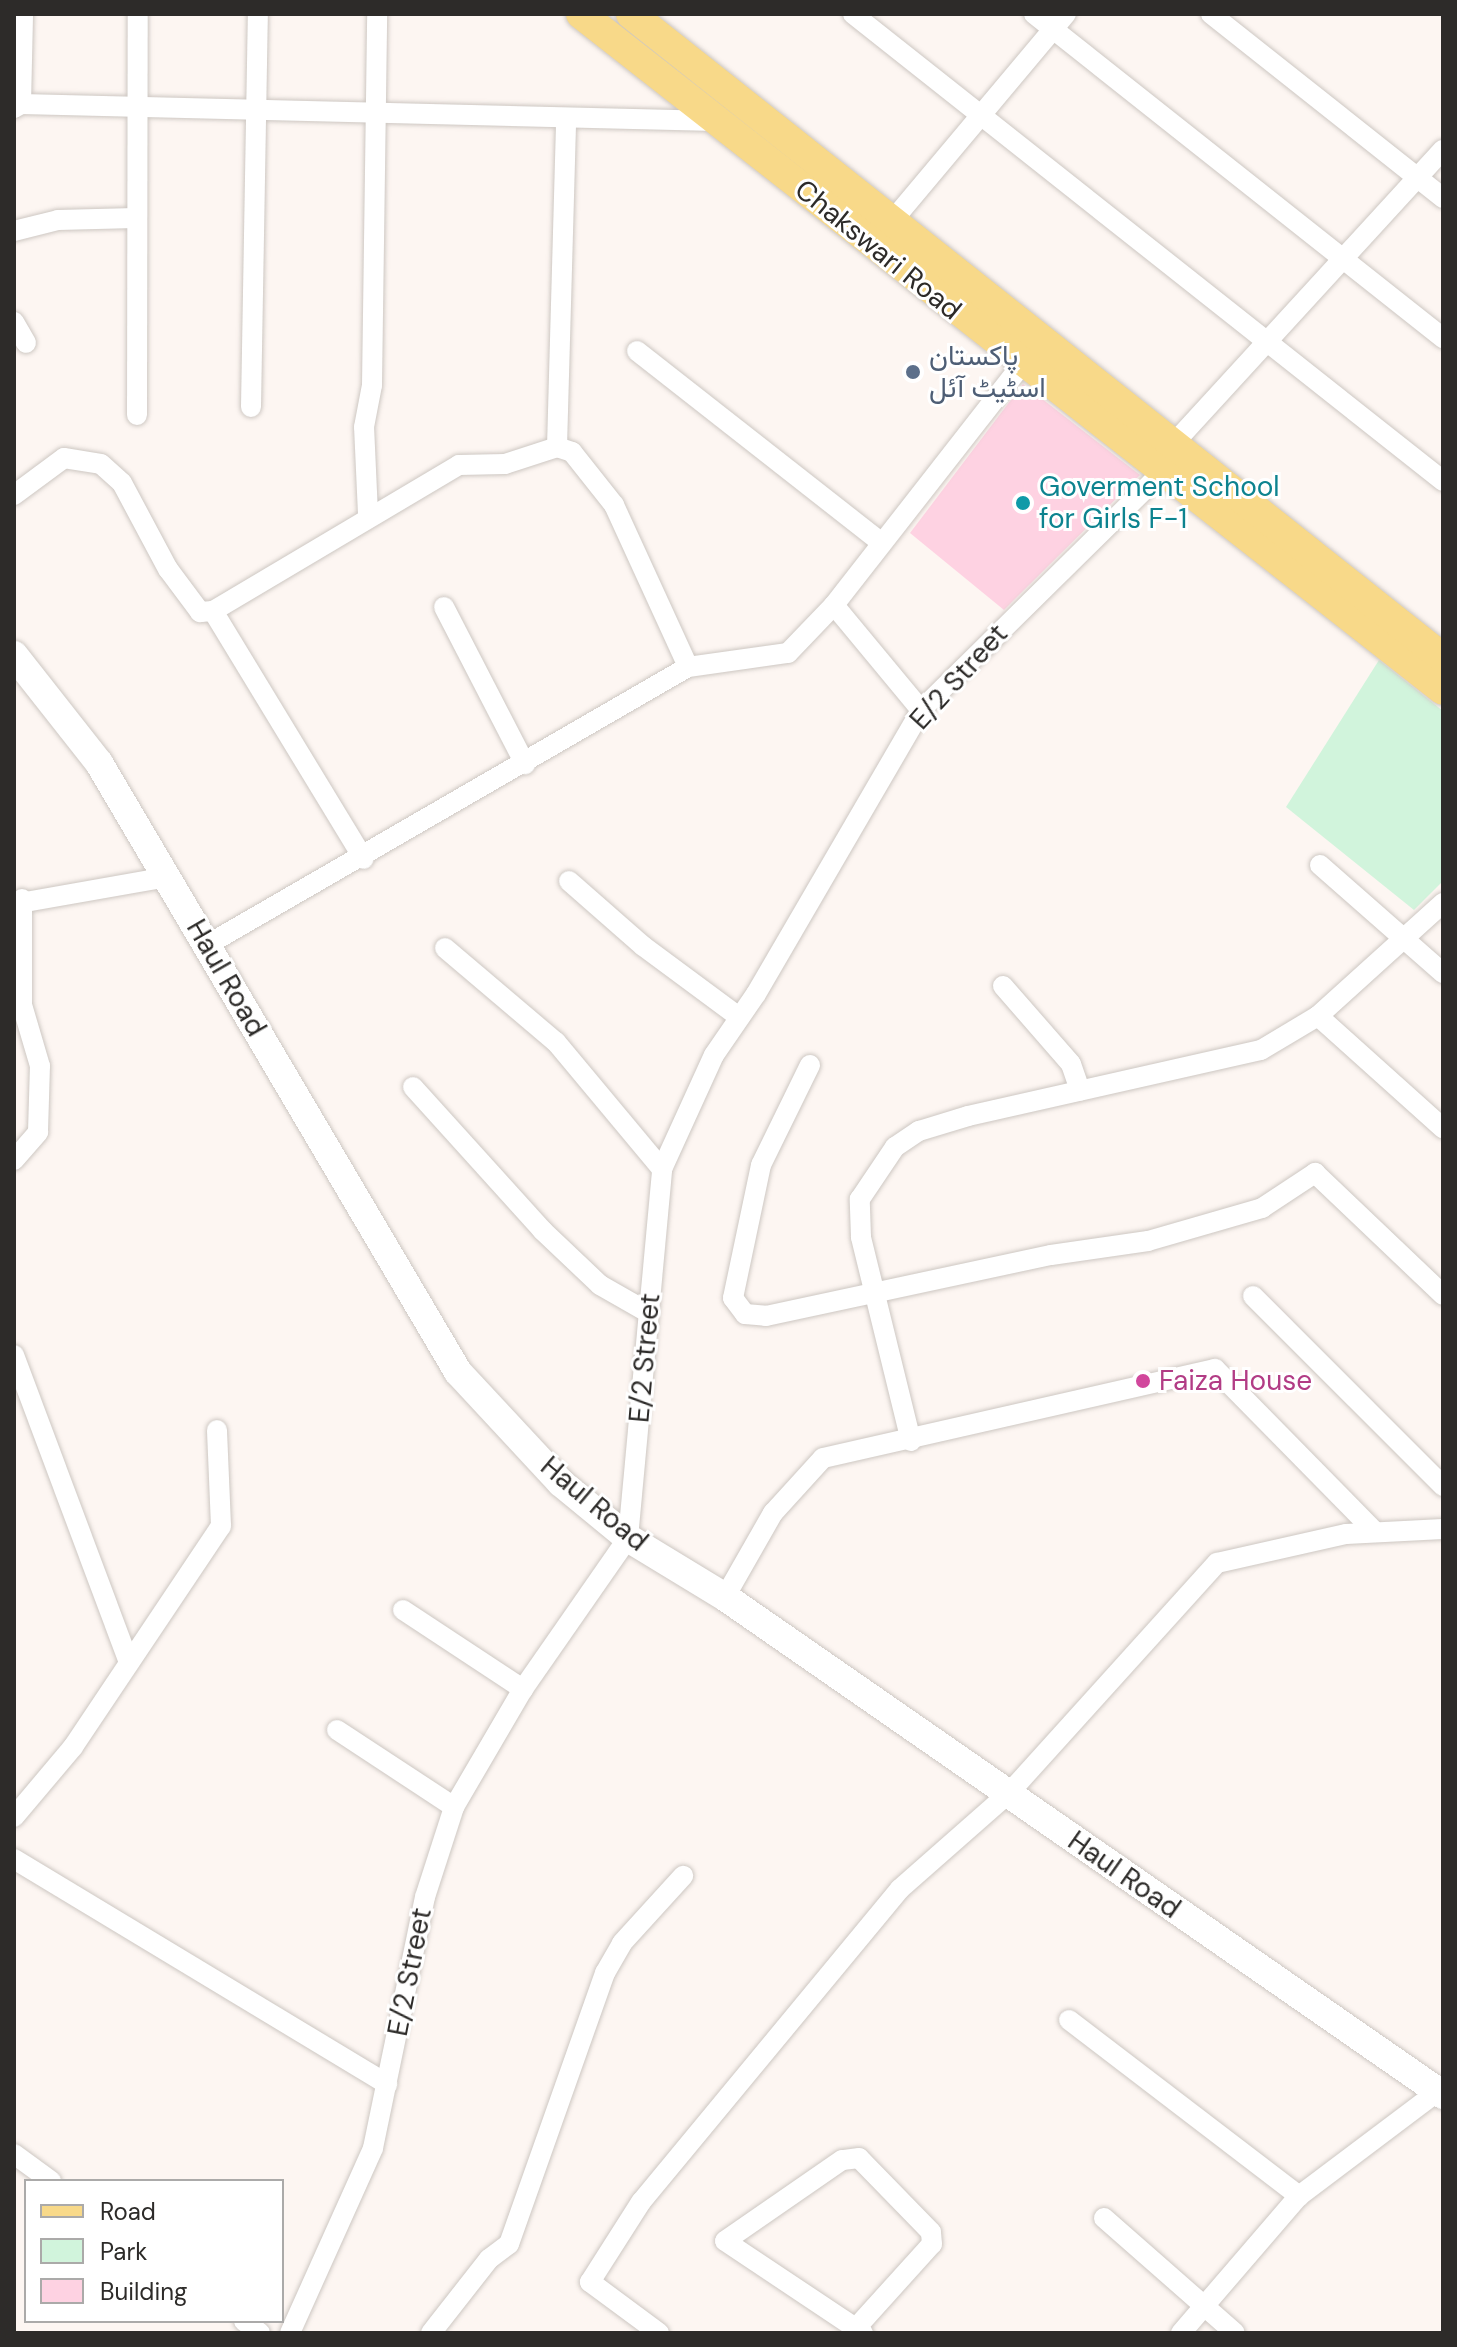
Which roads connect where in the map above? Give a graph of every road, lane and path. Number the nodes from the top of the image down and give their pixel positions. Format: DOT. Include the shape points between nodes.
graph roads {
  1 [pos="23,14"];
  2 [pos="138,14"];
  3 [pos="258,14"];
  4 [pos="377,14"];
  5 [pos="581,14"];
  6 [pos="631,14"];
  7 [pos="853,14"];
  8 [pos="1034,14"];
  9 [pos="1211,14"];
  10 [pos="1060,21"];
  11 [pos="18,106"];
  12 [pos="134,111"];
  13 [pos="374,113"];
  14 [pos="254,114"];
  15 [pos="982,114"];
  16 [pos="566,118"];
  17 [pos="716,121"];
  18 [pos="1443,150"];
  19 [pos="1416,177"];
  20 [pos="1443,198"];
  21 [pos="135,218"];
  22 [pos="893,220"];
  23 [pos="14,231"];
  24 [pos="1344,256"];
  25 [pos="14,322"];
  26 [pos="1443,338"];
  27 [pos="1269,339"];
  28 [pos="26,343"];
  29 [pos="637,351"];
  30 [pos="1022,364"];
  31 [pos="251,407"];
  32 [pos="137,415"];
  33 [pos="1176,441"];
  34 [pos="557,447"];
  35 [pos="1161,473"];
  36 [pos="1443,481"];
  37 [pos="14,495"];
  38 [pos="368,514"];
  39 [pos="882,543"];
  40 [pos="834,605"];
  41 [pos="444,607"];
  42 [pos="213,611"];
  43 [pos="14,655"];
  44 [pos="1443,658"];
  45 [pos="688,667"];
  46 [pos="1443,690"];
  47 [pos="921,710"];
  48 [pos="525,764"];
  49 [pos="364,859"];
  50 [pos="1320,865"];
  51 [pos="167,877"];
  52 [pos="569,881"];
  53 [pos="18,901"];
  54 [pos="1443,903"];
  55 [pos="1405,939"];
  56 [pos="207,945"];
  57 [pos="445,948"];
  58 [pos="1443,973"];
  59 [pos="1003,986"];
  60 [pos="1318,1016"];
  61 [pos="739,1017"];
  62 [pos="810,1065"];
  63 [pos="413,1087"];
  64 [pos="1080,1090"];
  65 [pos="1443,1128"];
  66 [pos="14,1160"];
  67 [pos="662,1169"];
  68 [pos="871,1294"];
  69 [pos="1443,1295"];
  70 [pos="1253,1296"];
  71 [pos="649,1313"];
  72 [pos="14,1355"];
  73 [pos="217,1430"];
  74 [pos="911,1441"];
  75 [pos="1443,1486"];
  76 [pos="1443,1529"];
  77 [pos="1375,1532"];
  78 [pos="628,1538"];
  79 [pos="725,1597"];
  80 [pos="403,1610"];
  81 [pos="129,1662"];
  82 [pos="523,1689"];
  83 [pos="337,1730"];
  84 [pos="1007,1795"];
  85 [pos="454,1807"];
  86 [pos="14,1817"];
  87 [pos="14,1859"];
  88 [pos="683,1876"];
  89 [pos="1069,2020"];
  90 [pos="387,2084"];
  91 [pos="1440,2094"];
  92 [pos="14,2154"];
  93 [pos="48,2179"];
  94 [pos="1299,2196"];
  95 [pos="1104,2218"];
  96 [pos="1203,2305"];
  97 [pos="860,2330"];
  98 [pos="290,2333"];
  99 [pos="431,2333"];
  100 [pos="659,2333"];
  101 [pos="1181,2333"];
  102 [pos="1235,2333"];
  1 -- 11 [label="street"];
  2 -- 12 [label="street"];
  3 -- 14 [label="street"];
  4 -- 13 [label="street"];
  5 -- 17 [label="main road, Chakswari Road"];
  6 -- 22 [label="main road, Chakswari Road"];
  7 -- 15 [label="street"];
  8 -- 10 [label="street"];
  9 -- 19 [label="street"];
  10 -- 15 [label="street"];
  10 -- 24 [label="street"];
  11 -- 12 [label="street"];
  12 -- 14 [label="street"];
  12 -- 21 [label="street"];
  13 -- 14 [label="street"];
  13 -- 16 [label="street"];
  13 -- 38 [label="street" via="372,385 364,427"];
  14 -- 31 [label="street"];
  15 -- 22 [label="street"];
  15 -- 27 [label="street"];
  16 -- 17 [label="street"];
  16 -- 34 [label="street"];
  17 -- 30 [label="main road, Chakswari Road"];
  18 -- 19 [label="street"];
  19 -- 20 [label="street"];
  19 -- 24 [label="street"];
  21 -- 23 [label="street" via="58,220"];
  21 -- 32 [label="street"];
  22 -- 33 [label="main road, Chakswari Road"];
  24 -- 26 [label="street"];
  24 -- 27 [label="street"];
  25 -- 28 [label="street"];
  27 -- 33 [label="street"];
  27 -- 36 [label="street"];
  29 -- 39 [label="street"];
  30 -- 35 [label="main road, Chakswari Road"];
  30 -- 39 [label="street"];
  33 -- 44 [label="main road, Chakswari Road"];
  34 -- 38 [label="street" via="505,464 459,465"];
  34 -- 45 [label="street" via="572,452 614,505"];
  35 -- 46 [label="main road, Chakswari Road"];
  35 -- 47 [label="street, E/2 Street"];
  37 -- 42 [label="street" via="64,458 101,464 122,483 200,612"];
  38 -- 42 [label="street"];
  39 -- 40 [label="street"];
  40 -- 45 [label="street" via="788,653"];
  40 -- 47 [label="street"];
  41 -- 48 [label="street"];
  42 -- 49 [label="street"];
  43 -- 51 [label="main road, Haul Road" via="99,763"];
  45 -- 48 [label="street"];
  47 -- 61 [label="street, E/2 Street"];
  48 -- 49 [label="street"];
  49 -- 56 [label="street"];
  50 -- 55 [label="street"];
  51 -- 53 [label="street"];
  51 -- 56 [label="main road, Haul Road"];
  52 -- 61 [label="street" via="643,946"];
  53 -- 66 [label="street" via="22,1005 40,1066 38,1132"];
  54 -- 55 [label="street"];
  55 -- 58 [label="street"];
  55 -- 60 [label="street"];
  56 -- 78 [label="main road, Haul Road" via="458,1372 561,1483"];
  57 -- 67 [label="street" via="556,1042"];
  59 -- 64 [label="street" via="1071,1064"];
  60 -- 64 [label="street" via="1261,1050"];
  60 -- 65 [label="street"];
  61 -- 67 [label="street, E/2 Street" via="714,1055"];
  62 -- 68 [label="street" via="761,1165 733,1298 745,1314 766,1316"];
  63 -- 71 [label="street" via="542,1230 600,1285"];
  64 -- 68 [label="street" via="919,1131 895,1147 860,1199"];
  67 -- 71 [label="street, E/2 Street"];
  68 -- 69 [label="street" via="1051,1255 1148,1241 1262,1208 1315,1173"];
  68 -- 74 [label="street"];
  70 -- 75 [label="street"];
  71 -- 78 [label="street, E/2 Street"];
  72 -- 81 [label="street"];
  73 -- 81 [label="street" via="221,1526"];
  74 -- 77 [label="street" via="1215,1369"];
  74 -- 79 [label="street" via="823,1458 773,1513"];
  76 -- 77 [label="street"];
  77 -- 84 [label="street" via="1217,1563"];
  78 -- 79 [label="main road, Haul Road"];
  78 -- 82 [label="street, E/2 Street"];
  79 -- 84 [label="main road, Haul Road"];
  80 -- 82 [label="street"];
  81 -- 86 [label="street" via="73,1747"];
  82 -- 85 [label="street, E/2 Street"];
  83 -- 85 [label="street"];
  84 -- 91 [label="main road, Haul Road"];
  84 -- 100 [label="street" via="900,1889 641,2202 590,2282"];
  85 -- 90 [label="street, E/2 Street" via="425,1897"];
  87 -- 90 [label="street"];
  88 -- 99 [label="street" via="622,1943 605,1973 509,2244 489,2259"];
  89 -- 94 [label="street"];
  90 -- 98 [label="street, E/2 Street" via="373,2148"];
  91 -- 94 [label="street"];
  92 -- 93 [label="street"];
  94 -- 96 [label="street"];
  95 -- 96 [label="street"];
  96 -- 101 [label="street"];
  96 -- 102 [label="street"];
  97 -- 97 [label="street" via="725,2241 842,2160 859,2158 931,2232 932,2244"];
}
